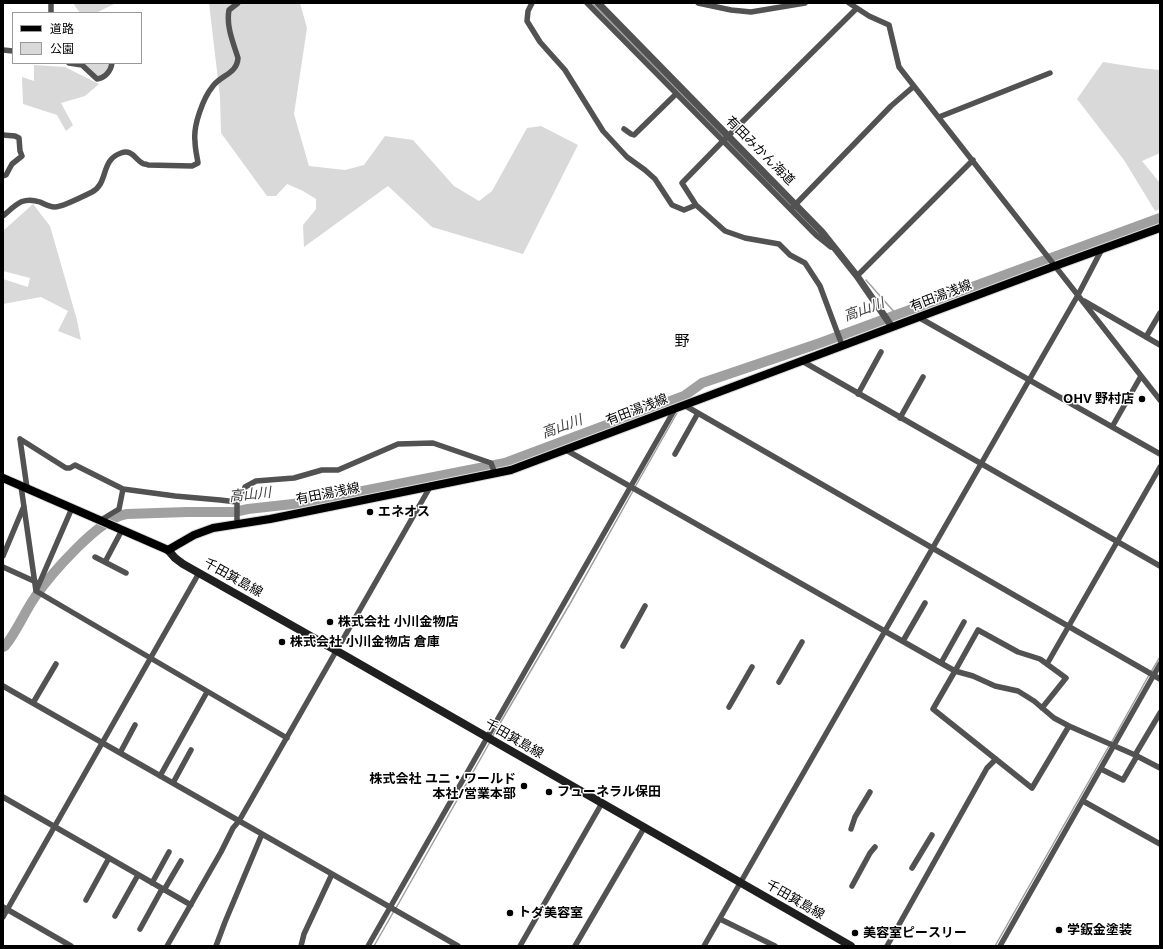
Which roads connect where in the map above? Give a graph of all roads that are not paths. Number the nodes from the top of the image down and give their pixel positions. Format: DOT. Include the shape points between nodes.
graph roads {
  1 [pos="238,3"];
  2 [pos="532,3"];
  3 [pos="587,3"];
  4 [pos="598,3"];
  5 [pos="698,3"];
  6 [pos="805,3"];
  7 [pos="849,3"];
  8 [pos="856,9"];
  9 [pos="76,64"];
  10 [pos="112,64"];
  11 [pos="1050,73"];
  12 [pos="913,86"];
  13 [pos="676,94"];
  14 [pos="939,117"];
  15 [pos="624,129"];
  16 [pos="3,135"];
  17 [pos="725,138"];
  18 [pos="973,160"];
  19 [pos="3,176"];
  20 [pos="696,205"];
  21 [pos="793,207"];
  22 [pos="3,216"];
  23 [pos="1159,230"];
  24 [pos="1102,249"];
  25 [pos="1053,264"];
  26 [pos="857,276"];
  27 [pos="1080,297"];
  28 [pos="1160,313"];
  29 [pos="918,317"];
  30 [pos="891,325"];
  31 [pos="1146,337"];
  32 [pos="1160,345"];
  33 [pos="842,346"];
  34 [pos="881,352"];
  35 [pos="802,361"];
  36 [pos="1141,376"];
  37 [pos="923,377"];
  38 [pos="1028,380"];
  39 [pos="858,394"];
  40 [pos="1160,400"];
  41 [pos="684,405"];
  42 [pos="675,409"];
  43 [pos="698,413"];
  44 [pos="900,418"];
  45 [pos="1112,427"];
  46 [pos="566,450"];
  47 [pos="675,454"];
  48 [pos="1160,454"];
  49 [pos="981,463"];
  50 [pos="1160,467"];
  51 [pos="495,474"];
  52 [pos="3,478"];
  53 [pos="430,486"];
  54 [pos="631,486"];
  55 [pos="24,487"];
  56 [pos="123,489"];
  57 [pos="237,505"];
  58 [pos="24,506"];
  59 [pos="72,508"];
  60 [pos="102,521"];
  61 [pos="237,524"];
  62 [pos="122,530"];
  63 [pos="1117,542"];
  64 [pos="932,547"];
  65 [pos="168,550"];
  66 [pos="3,556"];
  67 [pos="95,557"];
  68 [pos="106,562"];
  69 [pos="1160,566"];
  70 [pos="3,567"];
  71 [pos="126,573"];
  72 [pos="199,573"];
  73 [pos="36,582"];
  74 [pos="925,603"];
  75 [pos="645,606"];
  76 [pos="964,622"];
  77 [pos="1070,626"];
  78 [pos="885,631"];
  79 [pos="903,641"];
  80 [pos="802,642"];
  81 [pos="623,646"];
  82 [pos="337,651"];
  83 [pos="150,659"];
  84 [pos="941,663"];
  85 [pos="56,664"];
  86 [pos="1047,664"];
  87 [pos="1160,664"];
  88 [pos="752,667"];
  89 [pos="955,671"];
  90 [pos="1154,675"];
  91 [pos="1160,678"];
  92 [pos="779,682"];
  93 [pos="3,686"];
  94 [pos="207,692"];
  95 [pos="33,703"];
  96 [pos="729,707"];
  97 [pos="1042,708"];
  98 [pos="1160,713"];
  99 [pos="135,725"];
  100 [pos="1069,726"];
  101 [pos="287,738"];
  102 [pos="491,740"];
  103 [pos="102,743"];
  104 [pos="1114,746"];
  105 [pos="191,750"];
  106 [pos="120,753"];
  107 [pos="1136,756"];
  108 [pos="996,759"];
  109 [pos="1160,768"];
  110 [pos="1101,769"];
  111 [pos="160,776"];
  112 [pos="173,783"];
  113 [pos="870,792"];
  114 [pos="3,797"];
  115 [pos="1083,801"];
  116 [pos="602,803"];
  117 [pos="239,821"];
  118 [pos="55,827"];
  119 [pos="644,828"];
  120 [pos="851,829"];
  121 [pos="262,834"];
  122 [pos="932,835"];
  123 [pos="1160,844"];
  124 [pos="875,847"];
  125 [pos="169,852"];
  126 [pos="110,858"];
  127 [pos="181,861"];
  128 [pos="912,868"];
  129 [pos="138,874"];
  130 [pos="332,874"];
  131 [pos="152,883"];
  132 [pos="741,883"];
  133 [pos="852,886"];
  134 [pos="163,889"];
  135 [pos="86,900"];
  136 [pos="191,905"];
  137 [pos="5,908"];
  138 [pos="390,908"];
  139 [pos="115,916"];
  140 [pos="3,917"];
  141 [pos="720,919"];
  142 [pos="140,929"];
  143 [pos="71,946"];
  144 [pos="167,946"];
  145 [pos="216,946"];
  146 [pos="301,946"];
  147 [pos="368,946"];
  148 [pos="458,946"];
  149 [pos="520,946"];
  150 [pos="575,946"];
  151 [pos="704,946"];
  152 [pos="775,946"];
  153 [pos="851,946"];
  154 [pos="887,946"];
  155 [pos="1000,946"];
  1 -- 22 [label="street" via="229,10 227,18 238,61 233,71 213,85 205,98 194,140 198,163 192,166 148,165 142,163 134,154 123,152 110,160 100,186 94,191 56,206 26,200"];
  2 -- 20 [label="street" via="527,21 540,42 565,70 603,131 627,157 655,179 672,205 684,210"];
  3 -- 13 [label="street"];
  4 -- 17 [label="street, 有田みかん海道"];
  5 -- 6 [label="street" via="751,12"];
  7 -- 8 [label="street"];
  8 -- 12 [label="street" via="889,25 899,68"];
  8 -- 17 [label="street"];
  9 -- 10 [label="street" via="82,65 97,80 110,71"];
  11 -- 14 [label="street"];
  12 -- 14 [label="street"];
  12 -- 21 [label="street"];
  13 -- 15 [label="street" via="634,135"];
  13 -- 17 [label="street"];
  14 -- 18 [label="street"];
  16 -- 19 [label="street" via="20,138 22,156"];
  17 -- 20 [label="street" via="682,183"];
  17 -- 21 [label="street, 有田みかん海道"];
  18 -- 25 [label="street"];
  18 -- 26 [label="street"];
  20 -- 33 [label="street" via="725,231 745,238 779,244 805,263 820,286"];
  21 -- 26 [label="street, 有田みかん海道" via="822,232"];
  23 -- 24 [label="main road, 有田湯浅線"];
  24 -- 25 [label="main road, 有田湯浅線"];
  24 -- 27 [label="street"];
  25 -- 27 [label="street"];
  25 -- 29 [label="main road, 有田湯浅線"];
  26 -- 30 [label="street, 有田みかん海道"];
  27 -- 31 [label="street"];
  27 -- 36 [label="street"];
  27 -- 38 [label="street"];
  28 -- 31 [label="street"];
  29 -- 30 [label="main road, 有田湯浅線"];
  29 -- 38 [label="street"];
  30 -- 33 [label="main road, 有田湯浅線"];
  31 -- 32 [label="street"];
  33 -- 35 [label="main road, 有田湯浅線"];
  34 -- 39 [label="street"];
  35 -- 39 [label="street"];
  35 -- 41 [label="main road, 有田湯浅線"];
  36 -- 40 [label="street"];
  36 -- 45 [label="street"];
  37 -- 44 [label="street"];
  38 -- 45 [label="street"];
  38 -- 49 [label="street"];
  39 -- 44 [label="street"];
  41 -- 42 [label="main road, 有田湯浅線"];
  41 -- 43 [label="street"];
  42 -- 46 [label="main road, 有田湯浅線"];
  42 -- 54 [label="street"];
  43 -- 47 [label="street"];
  43 -- 64 [label="street"];
  44 -- 49 [label="street"];
  45 -- 48 [label="street"];
  46 -- 51 [label="main road, 有田湯浅線"];
  46 -- 54 [label="street"];
  49 -- 63 [label="street"];
  49 -- 64 [label="street"];
  50 -- 63 [label="street"];
  51 -- 53 [label="main road, 有田湯浅線"];
  51 -- 57 [label="street" via="491,463 440,445 398,444 338,470 322,470 294,478 256,481 245,487"];
  52 -- 55 [label="main road"];
  53 -- 61 [label="main road, 有田湯浅線"];
  53 -- 82 [label="street"];
  54 -- 78 [label="street"];
  54 -- 102 [label="street"];
  55 -- 56 [label="street" via="20,439 66,468 75,465"];
  55 -- 58 [label="street"];
  55 -- 59 [label="main road"];
  56 -- 57 [label="street" via="220,500"];
  56 -- 60 [label="street" via="120,509"];
  57 -- 61 [label="street"];
  58 -- 66 [label="street"];
  58 -- 73 [label="street"];
  59 -- 60 [label="main road"];
  59 -- 73 [label="street"];
  60 -- 62 [label="main road"];
  61 -- 65 [label="main road, 有田湯浅線" via="207,530"];
  62 -- 65 [label="main road"];
  62 -- 68 [label="street"];
  63 -- 69 [label="street"];
  63 -- 77 [label="street"];
  64 -- 77 [label="street"];
  64 -- 78 [label="street"];
  65 -- 72 [label="main road, 千田箕島線" via="178,561"];
  67 -- 68 [label="street"];
  68 -- 71 [label="street"];
  70 -- 73 [label="street"];
  72 -- 82 [label="main road, 千田箕島線"];
  72 -- 83 [label="street"];
  73 -- 83 [label="street" via="36,591"];
  74 -- 79 [label="street"];
  75 -- 81 [label="street"];
  76 -- 84 [label="street"];
  77 -- 86 [label="street"];
  77 -- 90 [label="street"];
  78 -- 79 [label="street"];
  78 -- 132 [label="street"];
  79 -- 84 [label="street"];
  80 -- 92 [label="street"];
  82 -- 101 [label="street"];
  82 -- 102 [label="main road, 千田箕島線"];
  83 -- 94 [label="street"];
  83 -- 103 [label="street"];
  84 -- 89 [label="street"];
  85 -- 95 [label="street"];
  86 -- 89 [label="street" via="1018,652 978,630"];
  86 -- 97 [label="street" via="1066,678"];
  87 -- 90 [label="street"];
  88 -- 96 [label="street"];
  89 -- 97 [label="street" via="995,686 1018,691"];
  89 -- 108 [label="street" via="933,709"];
  90 -- 91 [label="street"];
  90 -- 104 [label="street"];
  93 -- 95 [label="street"];
  94 -- 101 [label="street"];
  94 -- 111 [label="street"];
  95 -- 103 [label="street"];
  97 -- 100 [label="street"];
  98 -- 107 [label="street"];
  99 -- 106 [label="street"];
  100 -- 104 [label="street"];
  100 -- 108 [label="street" via="1032,788"];
  101 -- 117 [label="street"];
  102 -- 116 [label="main road, 千田箕島線"];
  102 -- 138 [label="street"];
  103 -- 106 [label="street"];
  103 -- 118 [label="street"];
  104 -- 107 [label="street"];
  104 -- 110 [label="street"];
  105 -- 112 [label="street"];
  106 -- 111 [label="street"];
  107 -- 109 [label="street"];
  107 -- 110 [label="street" via="1123,780"];
  108 -- 154 [label="street" via="987,768"];
  110 -- 115 [label="street"];
  111 -- 112 [label="street"];
  112 -- 117 [label="street"];
  113 -- 120 [label="street"];
  114 -- 118 [label="street"];
  115 -- 123 [label="street"];
  115 -- 155 [label="street"];
  116 -- 119 [label="main road, 千田箕島線"];
  116 -- 149 [label="street"];
  117 -- 121 [label="street"];
  117 -- 136 [label="street"];
  118 -- 126 [label="street"];
  118 -- 137 [label="street"];
  119 -- 132 [label="main road, 千田箕島線"];
  119 -- 150 [label="street"];
  121 -- 130 [label="street"];
  121 -- 145 [label="street"];
  122 -- 128 [label="street"];
  124 -- 133 [label="street"];
  125 -- 131 [label="street"];
  126 -- 129 [label="street"];
  126 -- 135 [label="street"];
  127 -- 134 [label="street"];
  129 -- 131 [label="street"];
  129 -- 139 [label="street"];
  130 -- 138 [label="street"];
  130 -- 146 [label="street"];
  131 -- 134 [label="street"];
  132 -- 141 [label="street"];
  132 -- 153 [label="main road, 千田箕島線"];
  134 -- 136 [label="street"];
  134 -- 142 [label="street"];
  136 -- 144 [label="street"];
  137 -- 140 [label="street"];
  137 -- 143 [label="street"];
  138 -- 147 [label="street"];
  138 -- 148 [label="street"];
  141 -- 151 [label="street"];
  141 -- 152 [label="street"];
}
